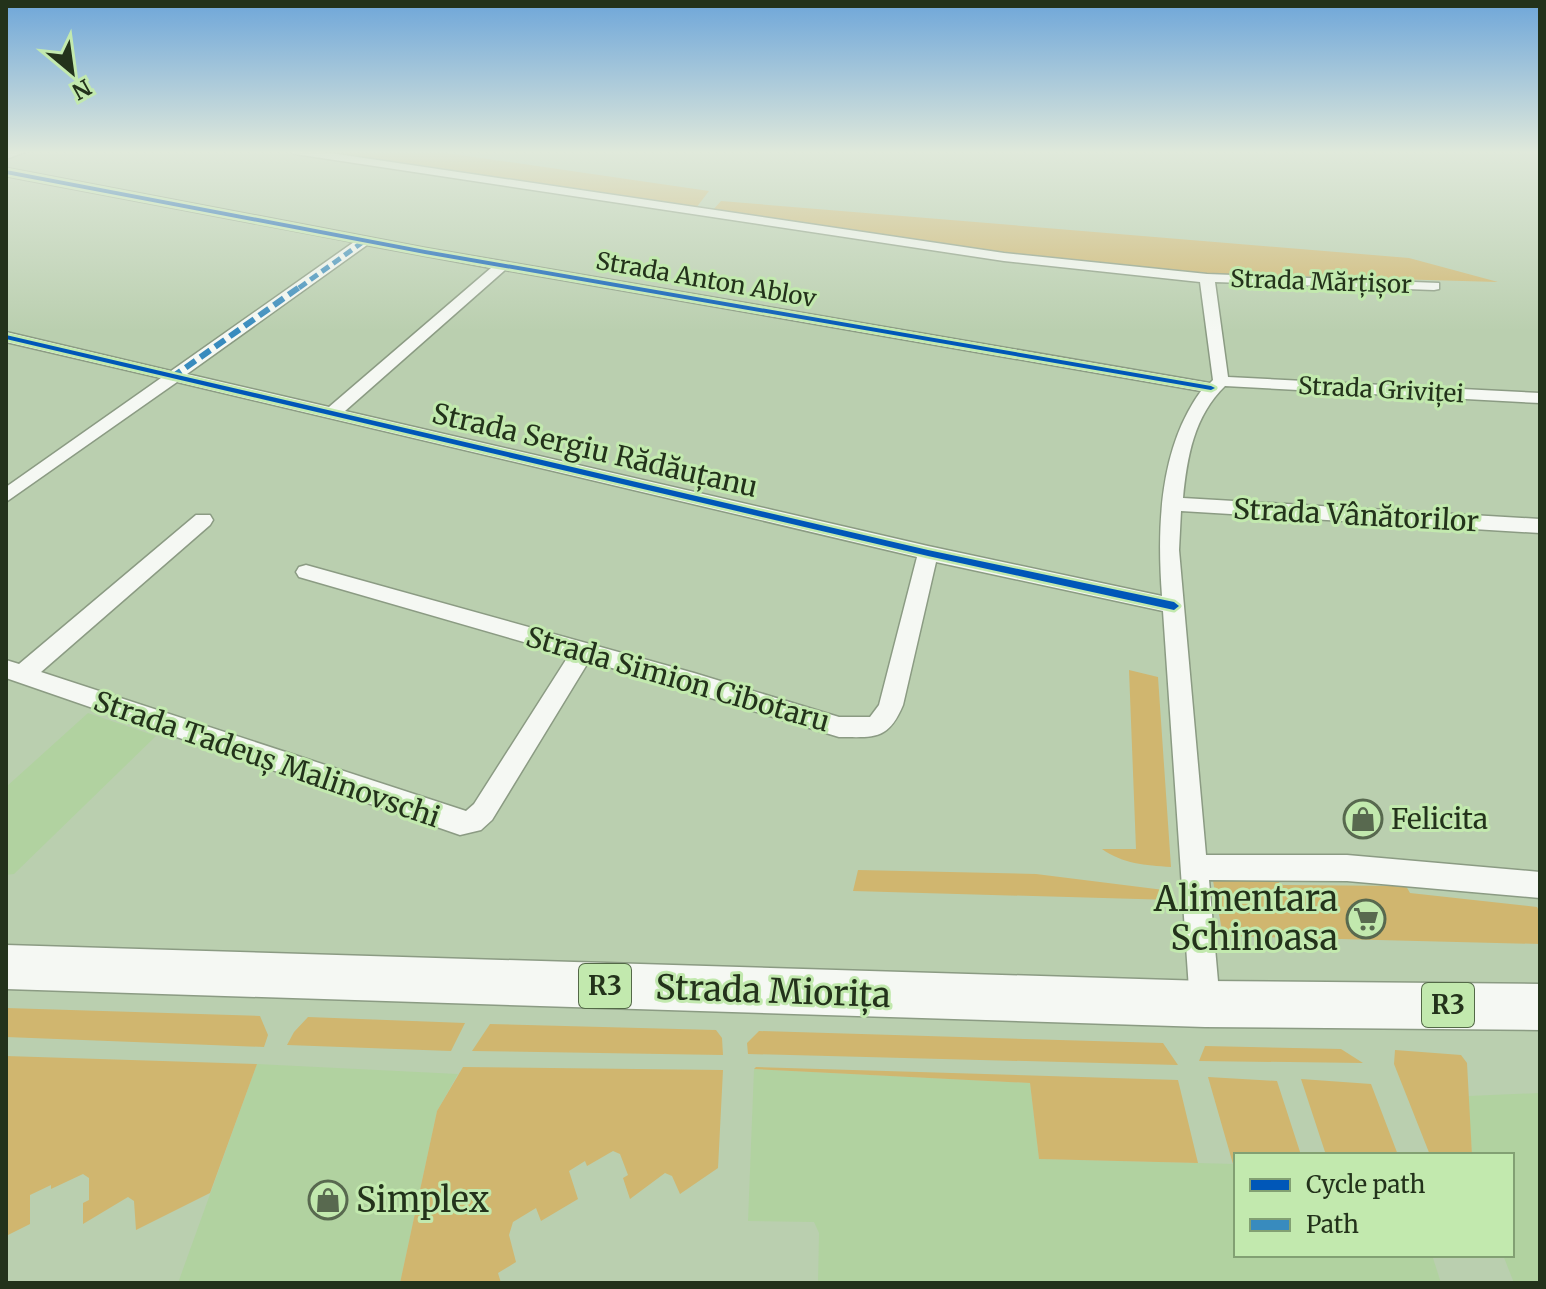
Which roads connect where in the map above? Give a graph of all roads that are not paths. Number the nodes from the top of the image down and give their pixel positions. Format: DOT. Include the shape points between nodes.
graph roads {
  1 [pos="217,211"];
  2 [pos="686,211"];
  3 [pos="367,239"];
  4 [pos="502,265"];
  5 [pos="1207,278"];
  6 [pos="1434,286"];
  7 [pos="7,339"];
  8 [pos="171,378"];
  9 [pos="1216,385"];
  10 [pos="1540,398"];
  11 [pos="332,414"];
  12 [pos="6,496"];
  13 [pos="1172,504"];
  14 [pos="203,520"];
  15 [pos="1540,526"];
  16 [pos="928,553"];
  17 [pos="306,572"];
  18 [pos="1174,606"];
  19 [pos="583,651"];
  20 [pos="14,672"];
  21 [pos="1195,867"];
  22 [pos="1540,885"];
  23 [pos="6,967"];
  24 [pos="1205,1004"];
  25 [pos="1540,1007"];
  1 -- 3 [label="street, Strada Anton Ablov"];
  2 -- 5 [label="street, Strada Mărțișor" via="919,247"];
  3 -- 4 [label="street, Strada Anton Ablov"];
  3 -- 8 [label="street"];
  4 -- 9 [label="street, Strada Anton Ablov"];
  4 -- 11 [label="street"];
  5 -- 6 [label="street, Strada Mărțișor"];
  5 -- 9 [label="street"];
  7 -- 8 [label="street, Strada Sergiu Rădăuțanu"];
  8 -- 11 [label="street, Strada Sergiu Rădăuțanu"];
  8 -- 12 [label="street"];
  9 -- 10 [label="street, Strada Griviței"];
  9 -- 13 [label="street" via="1195,414 1183,446"];
  11 -- 16 [label="street, Strada Sergiu Rădăuțanu"];
  13 -- 15 [label="street, Strada Vânătorilor"];
  13 -- 18 [label="street"];
  14 -- 20 [label="street"];
  16 -- 18 [label="street, Strada Sergiu Rădăuțanu"];
  16 -- 19 [label="street, Strada Simion Cibotaru" via="891,705 874,727 839,727"];
  17 -- 19 [label="street, Strada Simion Cibotaru"];
  18 -- 21 [label="street"];
  19 -- 20 [label="street, Strada Tadeuș Malinovschi" via="483,812 472,822 460,823"];
  21 -- 22 [label="street" via="1347,868"];
  21 -- 24 [label="street"];
  23 -- 24 [label="main road, Strada Miorița / R3"];
  24 -- 25 [label="main road, Strada Miorița / R3"];
}
